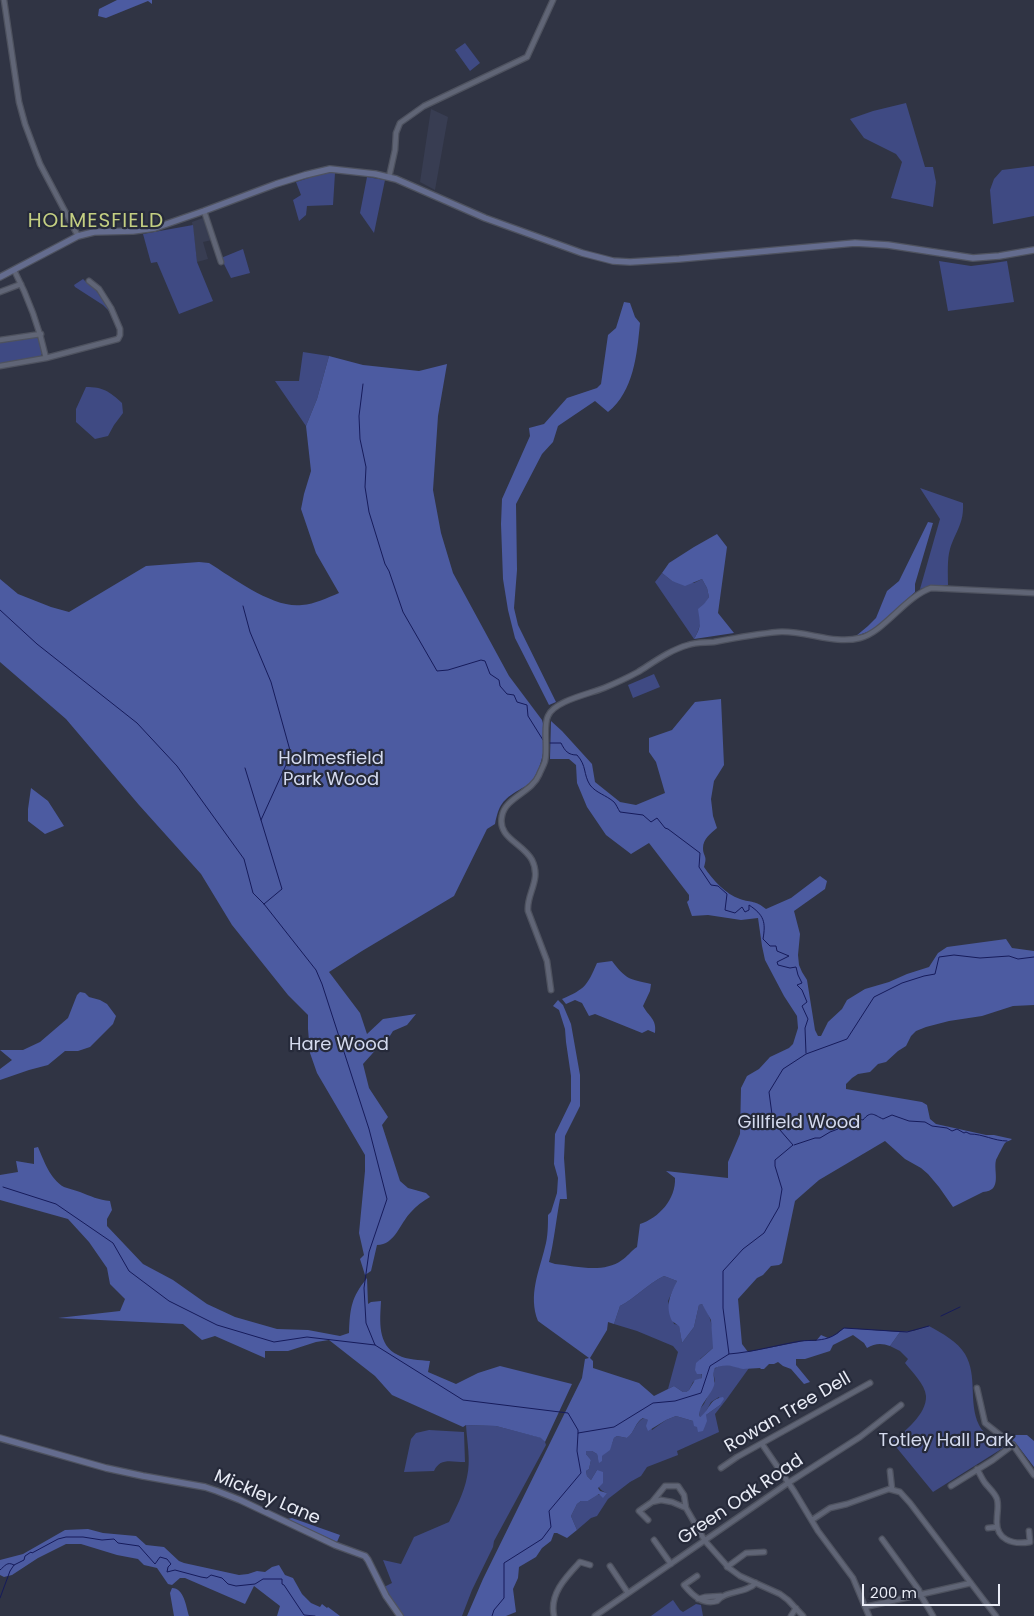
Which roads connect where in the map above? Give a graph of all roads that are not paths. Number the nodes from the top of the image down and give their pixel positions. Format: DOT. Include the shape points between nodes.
graph roads {
  1 [pos="4,0"];
  2 [pos="553,0"];
  3 [pos="389,177"];
  4 [pos="204,211"];
  5 [pos="78,236"];
  6 [pos="1034,250"];
  7 [pos="221,262"];
  8 [pos="14,270"];
  9 [pos="0,277"];
  10 [pos="89,282"];
  11 [pos="21,284"];
  12 [pos="0,292"];
  13 [pos="41,334"];
  14 [pos="0,340"];
  15 [pos="46,358"];
  16 [pos="0,366"];
  17 [pos="1034,593"];
  18 [pos="551,990"];
  19 [pos="870,1383"];
  20 [pos="977,1388"];
  21 [pos="901,1405"];
  22 [pos="0,1438"];
  23 [pos="762,1444"];
  24 [pos="1013,1445"];
  25 [pos="721,1468"];
  26 [pos="977,1469"];
  27 [pos="890,1470"];
  28 [pos="1034,1475"];
  29 [pos="788,1483"];
  30 [pos="951,1486"];
  31 [pos="892,1489"];
  32 [pos="652,1502"];
  33 [pos="686,1508"];
  34 [pos="648,1520"];
  35 [pos="812,1520"];
  36 [pos="998,1527"];
  37 [pos="988,1528"];
  38 [pos="1028,1531"];
  39 [pos="882,1539"];
  40 [pos="654,1540"];
  41 [pos="706,1541"];
  42 [pos="764,1552"];
  43 [pos="671,1564"];
  44 [pos="590,1565"];
  45 [pos="610,1566"];
  46 [pos="727,1567"];
  47 [pos="697,1576"];
  48 [pos="756,1583"];
  49 [pos="971,1583"];
  50 [pos="628,1593"];
  51 [pos="920,1594"];
  52 [pos="865,1607"];
  53 [pos="796,1608"];
  54 [pos="400,1616"];
  55 [pos="554,1616"];
  56 [pos="595,1616"];
  57 [pos="791,1616"];
  58 [pos="803,1616"];
  59 [pos="869,1616"];
  60 [pos="933,1616"];
  61 [pos="996,1616"];
  1 -- 5 [label="street" via="25,124 40,164"];
  2 -- 3 [label="street" via="527,57 424,106 400,122"];
  3 -- 4 [label="main road" via="340,169 320,170"];
  3 -- 6 [label="main road" via="496,223 613,261 679,259 855,243 973,258"];
  4 -- 5 [label="main road" via="145,230 94,232"];
  4 -- 7 [label="street"];
  5 -- 8 [label="main road"];
  8 -- 9 [label="main road"];
  8 -- 11 [label="street"];
  10 -- 15 [label="street" via="99,288 112,308 120,337"];
  11 -- 12 [label="street"];
  11 -- 13 [label="street"];
  13 -- 14 [label="street"];
  13 -- 15 [label="street"];
  15 -- 16 [label="street"];
  17 -- 18 [label="street" via="931,588 873,632 860,638 837,639 779,632 689,644 623,680 557,705 547,717 545,760 535,783 514,798 502,815 504,831 523,847 536,872 527,906 547,961"];
  19 -- 23 [label="street, Rowan Tree Dell"];
  20 -- 24 [label="street" via="985,1423"];
  21 -- 29 [label="street, Green Oak Road" via="860,1437"];
  22 -- 54 [label="main road, Mickley Lane" via="106,1468 205,1487 240,1500 365,1556"];
  23 -- 25 [label="street, Rowan Tree Dell"];
  23 -- 29 [label="street"];
  24 -- 26 [label="street"];
  24 -- 28 [label="street"];
  26 -- 30 [label="street"];
  26 -- 36 [label="street" via="997,1497"];
  27 -- 31 [label="street"];
  29 -- 35 [label="street"];
  29 -- 41 [label="street, Green Oak Road"];
  31 -- 35 [label="street" via="830,1508"];
  31 -- 49 [label="street" via="902,1494"];
  32 -- 33 [label="street" via="668,1501"];
  32 -- 33 [label="street" via="665,1486 678,1486 684,1495"];
  32 -- 34 [label="street" via="639,1511"];
  33 -- 41 [label="street"];
  35 -- 52 [label="street" via="853,1578"];
  36 -- 37 [label="street"];
  36 -- 38 [label="street" via="1007,1541 1018,1544 1030,1542"];
  39 -- 51 [label="street"];
  40 -- 43 [label="street"];
  41 -- 43 [label="street, Green Oak Road"];
  41 -- 46 [label="street"];
  42 -- 46 [label="street" via="746,1553"];
  43 -- 50 [label="street, Green Oak Road"];
  44 -- 55 [label="street" via="580,1562 563,1581 554,1600"];
  45 -- 50 [label="street"];
  46 -- 48 [label="street"];
  47 -- 48 [label="street" via="684,1585 695,1598 711,1603"];
  48 -- 53 [label="street" via="780,1594"];
  49 -- 51 [label="street"];
  49 -- 61 [label="street"];
  50 -- 56 [label="street, Green Oak Road"];
  51 -- 52 [label="street"];
  51 -- 60 [label="street"];
  52 -- 59 [label="street"];
  53 -- 57 [label="street"];
  53 -- 58 [label="street"];
}
